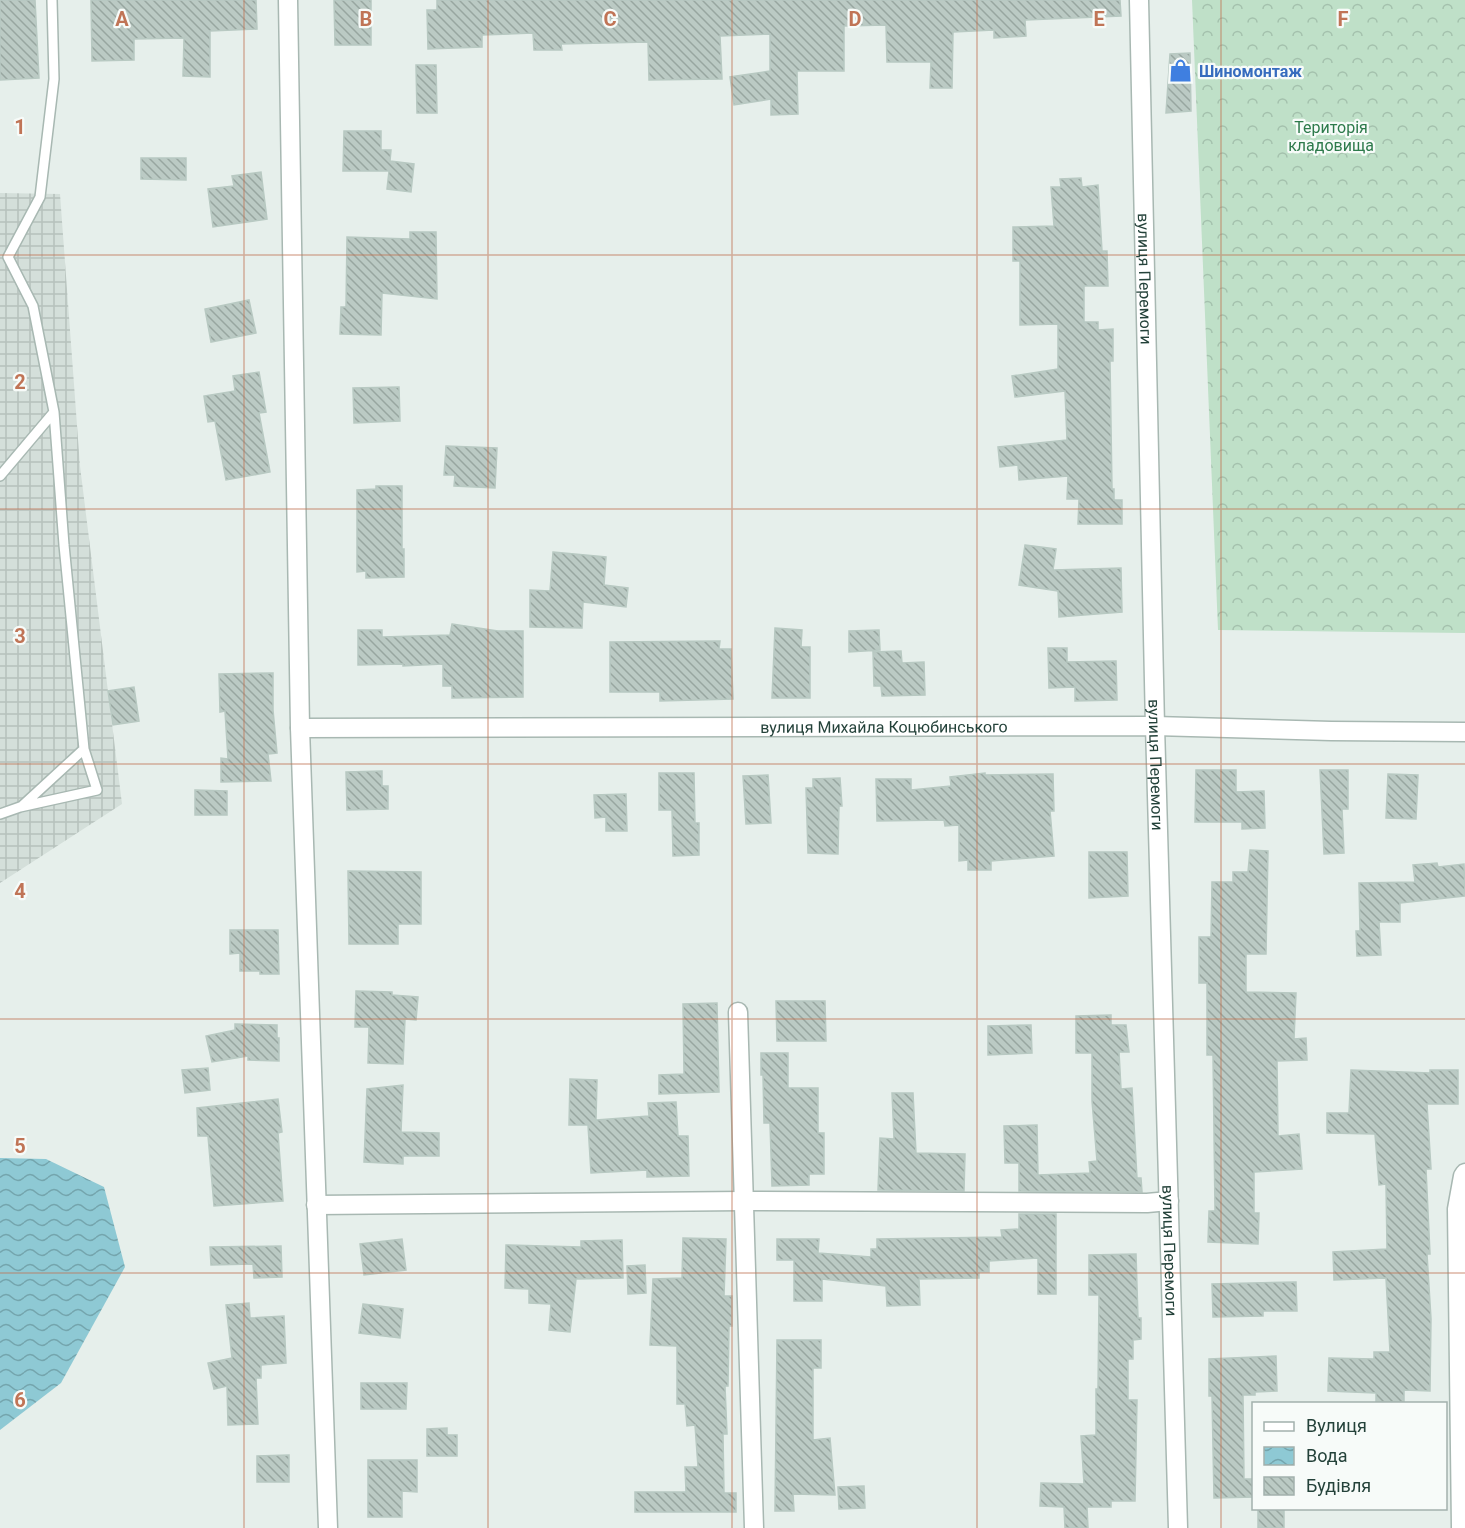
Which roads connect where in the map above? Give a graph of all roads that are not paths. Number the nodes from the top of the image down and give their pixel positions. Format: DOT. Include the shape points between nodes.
graph roads {
  1 [pos="52,0"];
  2 [pos="288,0"];
  3 [pos="1139,0"];
  4 [pos="4,258"];
  5 [pos="54,412"];
  6 [pos="0,476"];
  7 [pos="1155,726"];
  8 [pos="300,728"];
  9 [pos="1465,732"];
  10 [pos="84,749"];
  11 [pos="20,807"];
  12 [pos="0,814"];
  13 [pos="738,1012"];
  14 [pos="1465,1173"];
  15 [pos="743,1201"];
  16 [pos="1168,1201"];
  17 [pos="316,1205"];
  18 [pos="328,1528"];
  19 [pos="754,1528"];
  20 [pos="1178,1528"];
  21 [pos="1461,1528"];
  1 -- 4 [label="lane" via="54,78 40,197"];
  2 -- 8 [label="street"];
  3 -- 7 [label="street, вулиця Перемоги"];
  4 -- 5 [label="lane" via="33,306"];
  5 -- 6 [label="lane"];
  5 -- 10 [label="lane"];
  7 -- 8 [label="street, вулиця Михайла Коцюбинського"];
  7 -- 9 [label="street, вулиця Михайла Коцюбинського"];
  7 -- 16 [label="street, вулиця Перемоги"];
  8 -- 17 [label="street"];
  10 -- 11 [label="lane"];
  10 -- 11 [label="lane" via="97,790"];
  11 -- 12 [label="lane"];
  13 -- 15 [label="street"];
  14 -- 21 [label="street" via="1457,1209"];
  15 -- 16 [label="street"];
  15 -- 17 [label="street"];
  15 -- 19 [label="street"];
  16 -- 20 [label="street, вулиця Перемоги"];
  17 -- 18 [label="street"];
}
